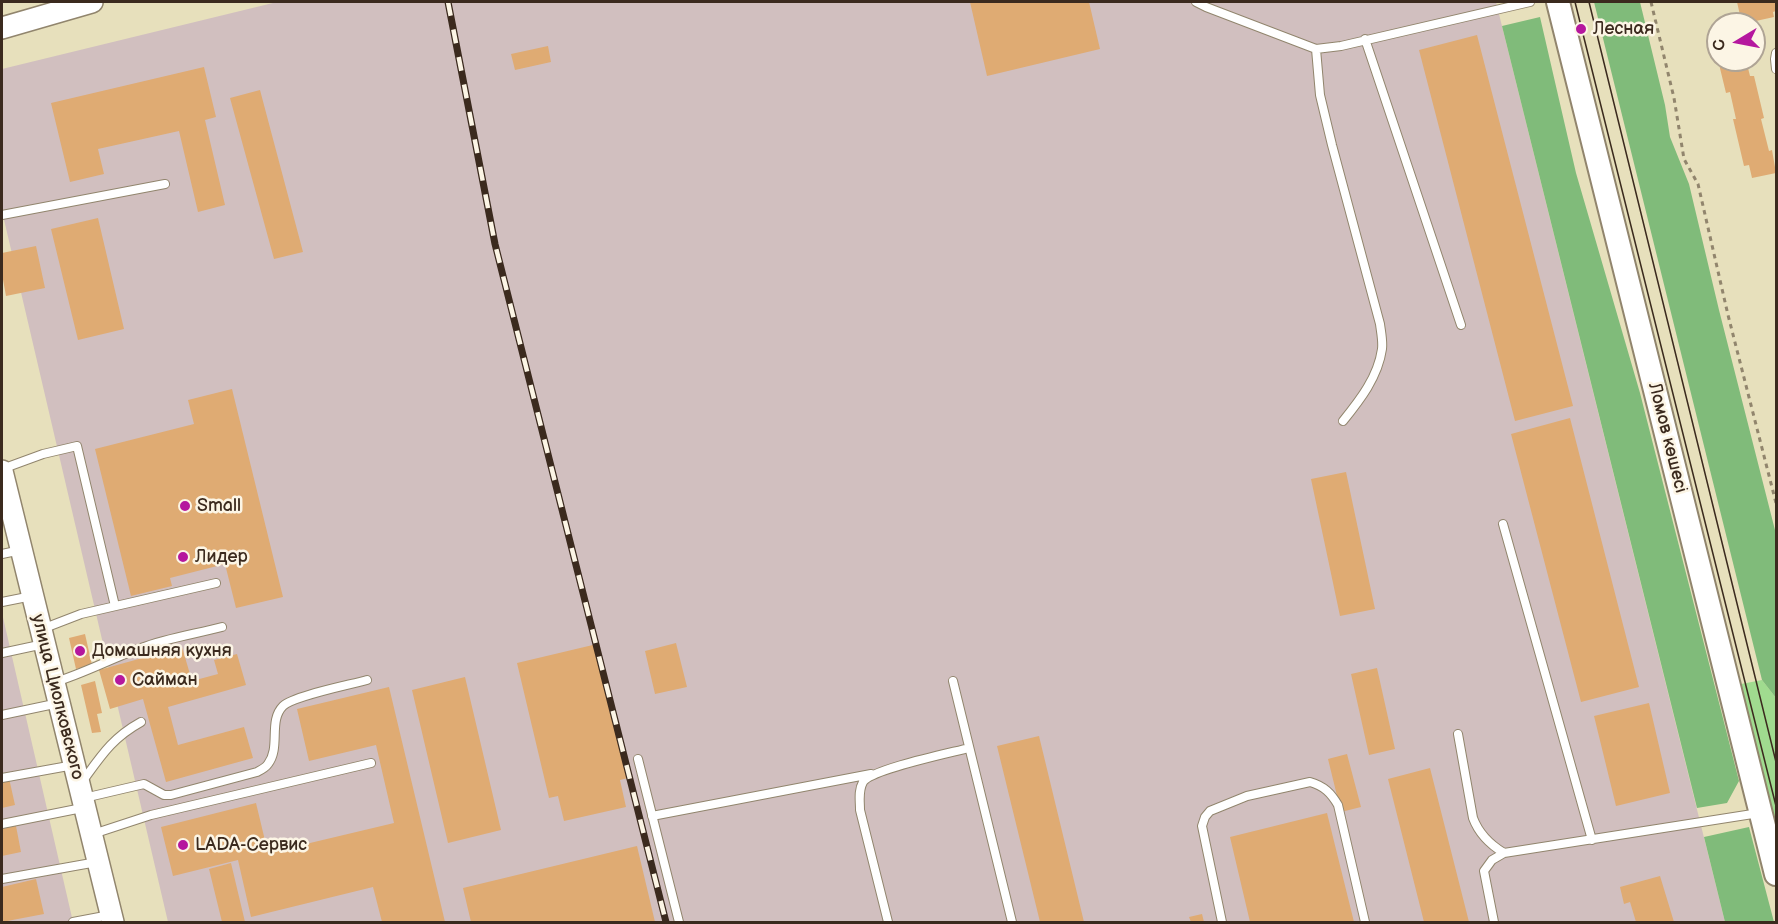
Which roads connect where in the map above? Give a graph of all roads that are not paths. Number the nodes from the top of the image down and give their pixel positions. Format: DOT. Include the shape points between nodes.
graph roads {
  1 [pos="92,2"];
  2 [pos="1196,2"];
  3 [pos="1530,2"];
  4 [pos="1558,2"];
  5 [pos="2,27"];
  6 [pos="1365,39"];
  7 [pos="1316,50"];
  8 [pos="1776,53"];
  9 [pos="1776,69"];
  10 [pos="165,184"];
  11 [pos="2,214"];
  12 [pos="1461,325"];
  13 [pos="1343,421"];
  14 [pos="2,470"];
  15 [pos="6,507"];
  16 [pos="1503,524"];
  17 [pos="11,552"];
  18 [pos="216,583"];
  19 [pos="32,596"];
  20 [pos="2,602"];
  21 [pos="116,606"];
  22 [pos="222,627"];
  23 [pos="43,637"];
  24 [pos="2,653"];
  25 [pos="367,680"];
  26 [pos="953,681"];
  27 [pos="54,682"];
  28 [pos="59,703"];
  29 [pos="2,715"];
  30 [pos="141,722"];
  31 [pos="1458,734"];
  32 [pos="969,748"];
  33 [pos="638,759"];
  34 [pos="371,763"];
  35 [pos="74,765"];
  36 [pos="878,772"];
  37 [pos="2,778"];
  38 [pos="82,797"];
  39 [pos="1760,813"];
  40 [pos="652,816"];
  41 [pos="2,824"];
  42 [pos="92,834"];
  43 [pos="1592,840"];
  44 [pos="1504,853"];
  45 [pos="98,862"];
  46 [pos="1776,874"];
  47 [pos="2,879"];
  48 [pos="112,919"];
  49 [pos="73,922"];
  50 [pos="679,922"];
  51 [pos="888,922"];
  52 [pos="1012,922"];
  53 [pos="1222,922"];
  54 [pos="1365,922"];
  55 [pos="1494,922"];
  1 -- 5 [label="street"];
  2 -- 7 [label="lane"];
  3 -- 6 [label="lane"];
  4 -- 39 [label="main road, Ломов көшесі"];
  6 -- 7 [label="lane"];
  6 -- 12 [label="lane"];
  7 -- 13 [label="lane" via="1320,95 1380,324 1382,347 1364,394"];
  8 -- 9 [label="lane"];
  10 -- 11 [label="lane"];
  14 -- 15 [label="street, улица Циолковского"];
  14 -- 21 [label="lane" via="77,446"];
  15 -- 17 [label="street, улица Циолковского"];
  16 -- 43 [label="lane"];
  17 -- 19 [label="street, улица Циолковского"];
  18 -- 21 [label="lane"];
  19 -- 20 [label="lane"];
  19 -- 23 [label="street, улица Циолковского"];
  21 -- 23 [label="lane" via="81,614"];
  22 -- 27 [label="lane" via="145,646"];
  23 -- 24 [label="lane"];
  23 -- 27 [label="street, улица Циолковского"];
  25 -- 38 [label="lane" via="295,699 283,706 275,725 274,752 258,772 171,795 144,784"];
  26 -- 32 [label="lane"];
  27 -- 28 [label="street, улица Циолковского"];
  28 -- 29 [label="lane"];
  28 -- 35 [label="street, улица Циолковского"];
  30 -- 38 [label="lane" via="113,741"];
  31 -- 44 [label="lane" via="1473,818 1486,841"];
  32 -- 36 [label="lane"];
  32 -- 52 [label="lane"];
  33 -- 40 [label="lane"];
  34 -- 42 [label="lane" via="151,815"];
  35 -- 37 [label="lane"];
  35 -- 38 [label="street, улица Циолковского"];
  36 -- 40 [label="lane"];
  36 -- 51 [label="lane" via="864,781 859,794"];
  38 -- 41 [label="lane"];
  38 -- 42 [label="street, улица Циолковского"];
  39 -- 43 [label="lane"];
  39 -- 46 [label="main road, Ломов көшесі"];
  40 -- 50 [label="lane"];
  42 -- 45 [label="street, улица Циолковского"];
  43 -- 44 [label="lane"];
  44 -- 55 [label="lane" via="1491,860 1484,871"];
  45 -- 47 [label="lane"];
  45 -- 48 [label="street, улица Циолковского"];
  48 -- 49 [label="lane"];
  53 -- 54 [label="lane" via="1202,825 1205,816 1247,796 1310,782 1331,794 1338,805"];
}
